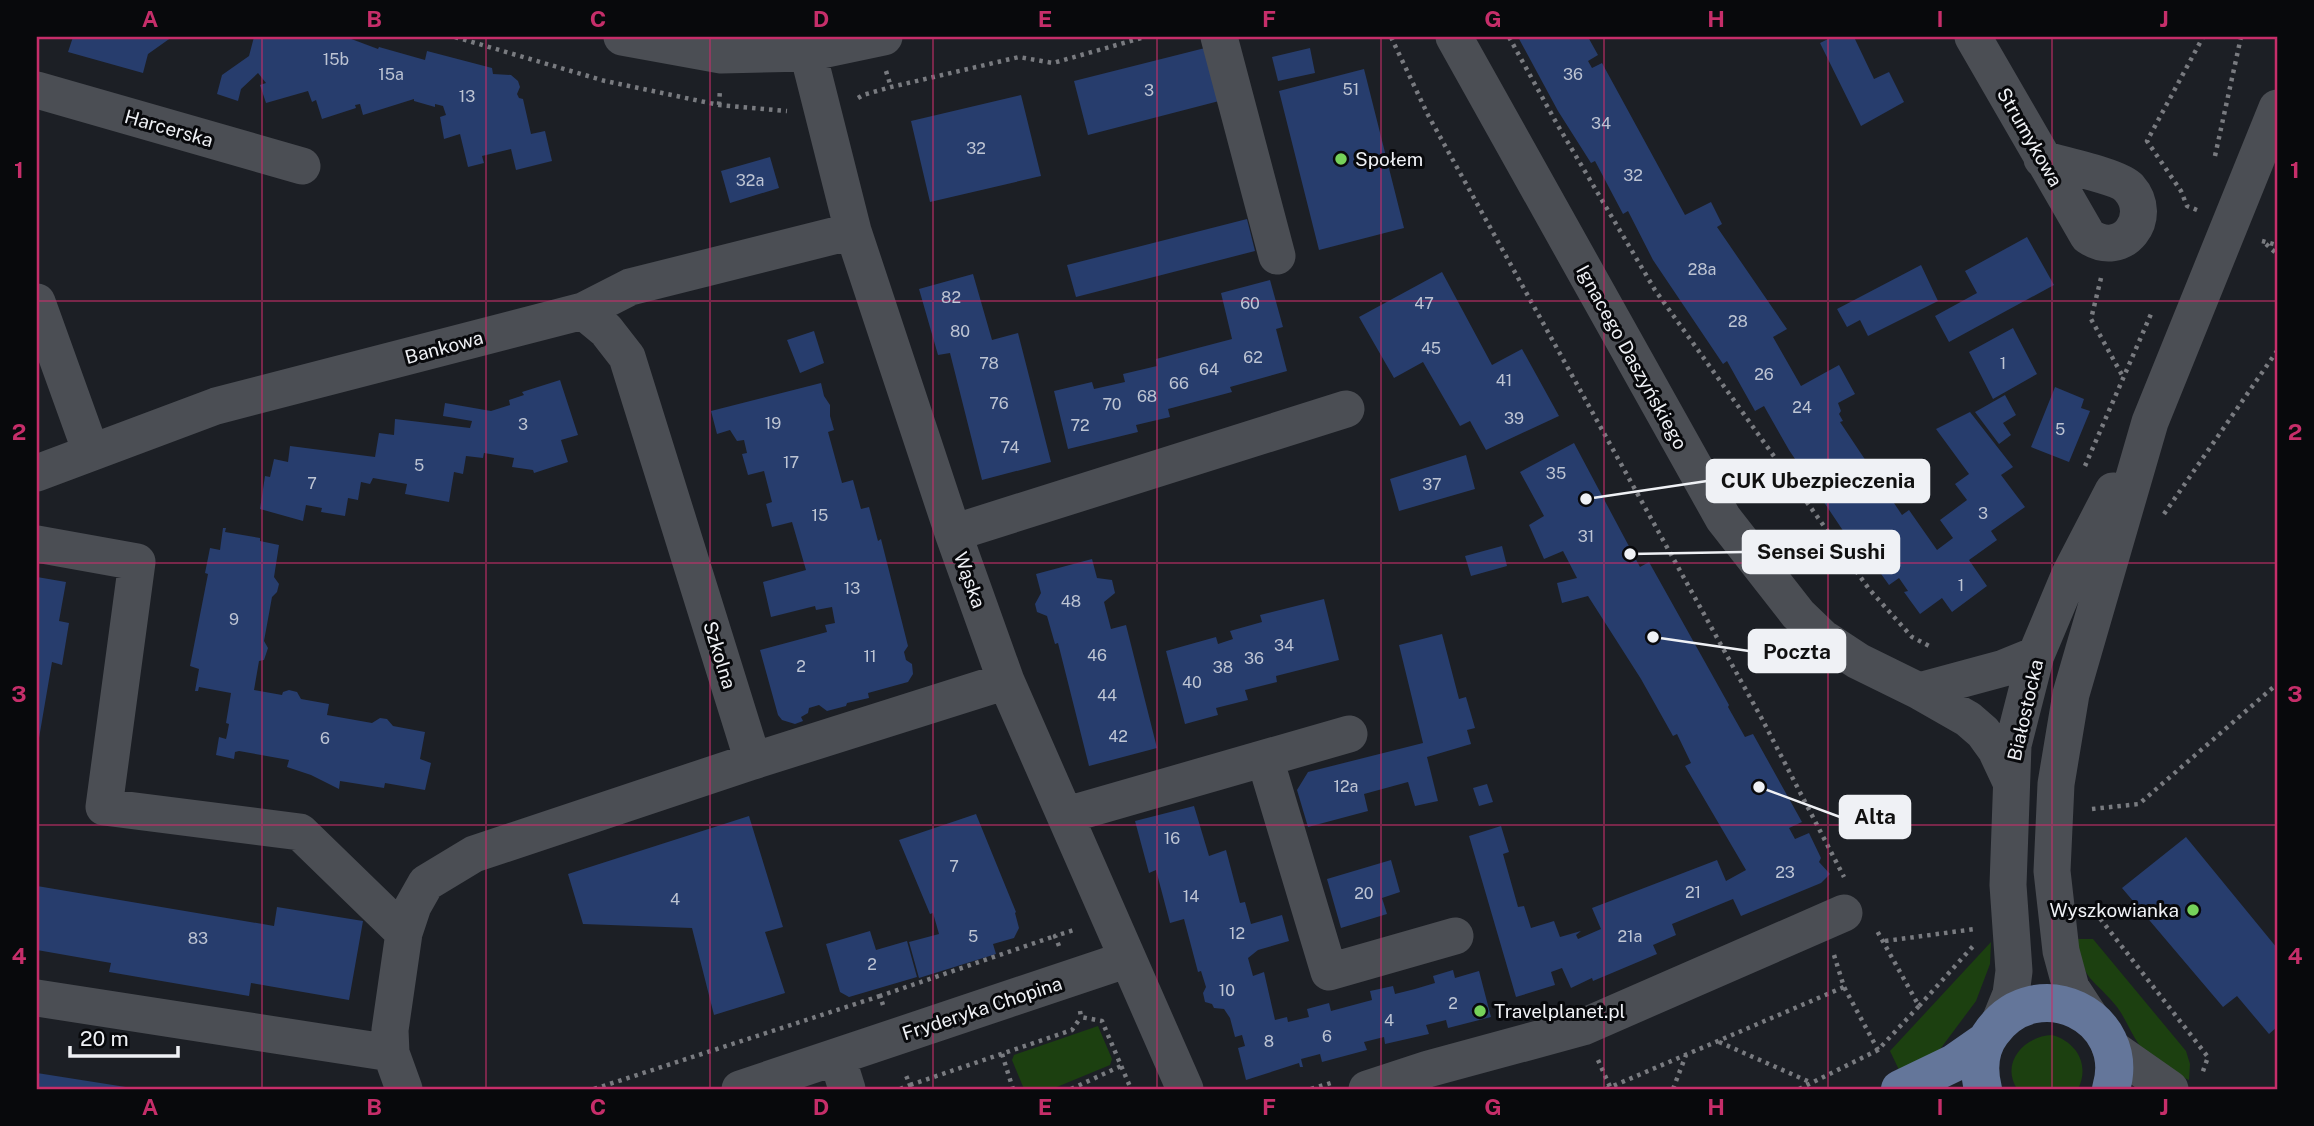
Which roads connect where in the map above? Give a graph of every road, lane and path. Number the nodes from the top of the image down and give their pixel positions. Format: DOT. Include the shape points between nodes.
graph roads {
  1 [pos="455,37"];
  2 [pos="622,37"];
  3 [pos="884,37"];
  4 [pos="1145,37"];
  5 [pos="1219,37"];
  6 [pos="1391,37"];
  7 [pos="1454,37"];
  8 [pos="1509,37"];
  9 [pos="1973,37"];
  10 [pos="2203,37"];
  11 [pos="2241,37"];
  12 [pos="806,45"];
  13 [pos="891,88"];
  14 [pos="37,90"];
  15 [pos="719,106"];
  16 [pos="2277,108"];
  17 [pos="2214,158"];
  18 [pos="2042,159"];
  19 [pos="302,166"];
  20 [pos="2198,211"];
  21 [pos="853,231"];
  22 [pos="2254,238"];
  23 [pos="2266,243"];
  24 [pos="2277,245"];
  25 [pos="2277,254"];
  26 [pos="1277,256"];
  27 [pos="37,302"];
  28 [pos="2156,302"];
  29 [pos="583,311"];
  30 [pos="2091,319"];
  31 [pos="2277,351"];
  32 [pos="2122,376"];
  33 [pos="1346,409"];
  34 [pos="2150,422"];
  35 [pos="91,452"];
  36 [pos="2084,467"];
  37 [pos="37,473"];
  38 [pos="2163,499"];
  39 [pos="953,533"];
  40 [pos="37,544"];
  41 [pos="1937,651"];
  42 [pos="2036,655"];
  43 [pos="1006,681"];
  44 [pos="2277,684"];
  45 [pos="1919,691"];
  46 [pos="1762,719"];
  47 [pos="1349,734"];
  48 [pos="1265,759"];
  49 [pos="753,761"];
  50 [pos="2010,780"];
  51 [pos="2091,798"];
  52 [pos="2091,810"];
  53 [pos="1067,815"];
  54 [pos="2091,821"];
  55 [pos="2093,908"];
  56 [pos="1844,914"];
  57 [pos="404,933"];
  58 [pos="1455,936"];
  59 [pos="1885,941"];
  60 [pos="1128,959"];
  61 [pos="1844,987"];
  62 [pos="880,996"];
  63 [pos="37,998"];
  64 [pos="1919,1006"];
  65 [pos="1081,1017"];
  66 [pos="1993,1030"];
  67 [pos="2101,1033"];
  68 [pos="1718,1041"];
  69 [pos="391,1053"];
  70 [pos="1002,1054"];
  71 [pos="1686,1055"];
  72 [pos="2207,1057"];
  73 [pos="1121,1066"];
  74 [pos="842,1073"];
  75 [pos="1812,1083"];
  76 [pos="910,1085"];
  77 [pos="404,1089"];
  78 [pos="594,1089"];
  79 [pos="740,1089"];
  80 [pos="1013,1089"];
  81 [pos="1071,1089"];
  82 [pos="1185,1089"];
  83 [pos="1367,1089"];
  84 [pos="1606,1089"];
  85 [pos="1673,1089"];
  86 [pos="1799,1089"];
  87 [pos="1900,1089"];
  88 [pos="1983,1089"];
  89 [pos="2110,1089"];
  90 [pos="2170,1089"];
  1 -- 15 [label="path" via="605,81"];
  2 -- 12 [label="street" via="721,55"];
  3 -- 12 [label="street"];
  4 -- 13 [label="path" via="1053,63 1019,57"];
  5 -- 26 [label="street"];
  6 -- 46 [label="path" via="1434,127"];
  7 -- 45 [label="street, Ignacego Daszyńskiego" via="1723,518 1798,614 1823,638"];
  8 -- 41 [label="path" via="1656,290 1869,589 1912,637"];
  9 -- 18 [label="street, Strumykowa"];
  10 -- 20 [label="path" via="2147,141 2187,206"];
  11 -- 17 [label="path"];
  12 -- 21 [label="street, Wąska"];
  14 -- 19 [label="street, Harcerska"];
  16 -- 34 [label="street, Białostocka"];
  18 -- 18 [label="street, Strumykowa" via="2088,236 2110,244 2134,232 2138,216 2128,186"];
  21 -- 29 [label="street, Bankowa" via="630,287"];
  21 -- 39 [label="street, Wąska"];
  22 -- 23 [label="path"];
  23 -- 24 [label="path"];
  23 -- 25 [label="path"];
  27 -- 35 [label="street"];
  28 -- 32 [label="path"];
  29 -- 35 [label="street, Bankowa" via="216,406"];
  29 -- 49 [label="street, Szkolna" via="606,330 627,358"];
  30 -- 32 [label="path"];
  31 -- 38 [label="path" via="2161,514"];
  32 -- 36 [label="path"];
  33 -- 39 [label="street"];
  34 -- 42 [label="street, Białostocka" via="2070,574"];
  34 -- 67 [label="street, Białostocka" via="2071,694 2056,784 2052,871 2059,941 2071,988"];
  35 -- 37 [label="street, Bankowa"];
  39 -- 43 [label="street, Wąska"];
  40 -- 57 [label="street" via="137,562 104,807 300,832"];
  42 -- 45 [label="street"];
  42 -- 50 [label="street, Białostocka" via="2013,746"];
  43 -- 49 [label="street"];
  43 -- 53 [label="street, Wąska"];
  44 -- 52 [label="path" via="2139,804"];
  45 -- 50 [label="street, Ignacego Daszyńskiego" via="1983,732"];
  47 -- 48 [label="street"];
  48 -- 53 [label="street"];
  48 -- 58 [label="street" via="1329,972"];
  49 -- 57 [label="street" via="474,854 425,883"];
  50 -- 66 [label="street, Białostocka" via="2008,885 2014,971 2011,994"];
  51 -- 52 [label="path"];
  52 -- 54 [label="path"];
  53 -- 60 [label="street, Wąska"];
  55 -- 72 [label="path"];
  56 -- 61 [label="path" via="1834,952"];
  56 -- 83 [label="street" via="1583,1027"];
  57 -- 69 [label="street"];
  59 -- 64 [label="path" via="1983,928 1976,943"];
  60 -- 74 [label="street, Fryderyka Chopina"];
  60 -- 82 [label="street, Wąska"];
  61 -- 68 [label="path"];
  61 -- 75 [label="path" via="1878,1050"];
  62 -- 78 [label="path"];
  63 -- 69 [label="street"];
  65 -- 70 [label="path" via="1072,1030"];
  66 -- 67 [label="main road" via="2017,1009 2056,1003 2076,1009"];
  66 -- 87 [label="main road" via="1954,1063"];
  66 -- 88 [label="main road" via="1981,1057"];
  67 -- 89 [label="main road" via="2114,1063"];
  67 -- 90 [label="street"];
  68 -- 71 [label="path"];
  68 -- 75 [label="path"];
  69 -- 77 [label="street"];
  70 -- 76 [label="path"];
  70 -- 80 [label="path"];
  71 -- 84 [label="path"];
  71 -- 85 [label="path"];
  73 -- 81 [label="path"];
  74 -- 79 [label="street, Fryderyka Chopina"];
  75 -- 86 [label="path"];
}
